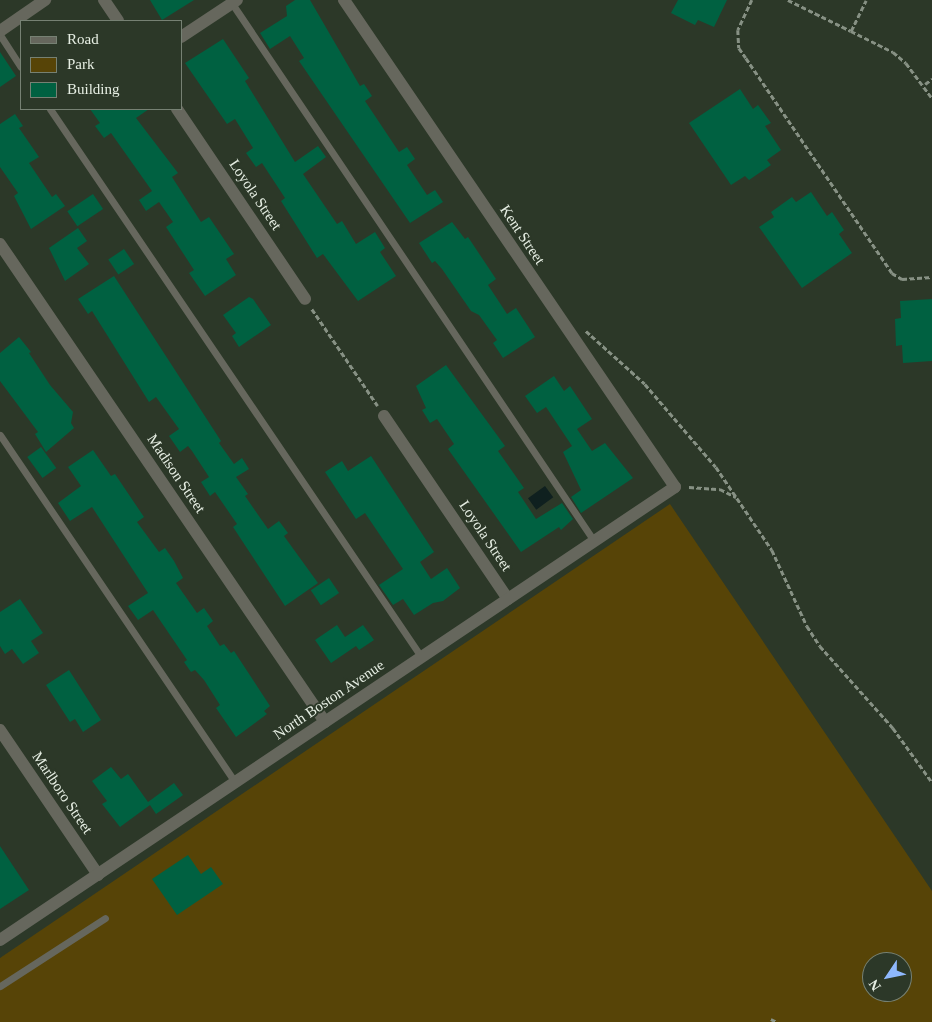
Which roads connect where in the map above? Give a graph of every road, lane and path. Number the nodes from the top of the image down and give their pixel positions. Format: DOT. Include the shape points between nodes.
graph roads {
  1 [pos="45,0"];
  2 [pos="104,0"];
  3 [pos="344,0"];
  4 [pos="752,0"];
  5 [pos="788,0"];
  6 [pos="866,0"];
  7 [pos="232,1"];
  8 [pos="117,20"];
  9 [pos="0,31"];
  10 [pos="851,31"];
  11 [pos="0,35"];
  12 [pos="182,36"];
  13 [pos="20,65"];
  14 [pos="932,79"];
  15 [pos="925,84"];
  16 [pos="932,98"];
  17 [pos="51,110"];
  18 [pos="178,110"];
  19 [pos="0,244"];
  20 [pos="932,277"];
  21 [pos="305,299"];
  22 [pos="579,324"];
  23 [pos="384,416"];
  24 [pos="0,434"];
  25 [pos="674,486"];
  26 [pos="738,498"];
  27 [pos="594,541"];
  28 [pos="508,599"];
  29 [pos="422,658"];
  30 [pos="324,722"];
  31 [pos="0,730"];
  32 [pos="235,782"];
  33 [pos="932,782"];
  34 [pos="98,875"];
  35 [pos="105,918"];
  36 [pos="0,940"];
  37 [pos="0,986"];
  38 [pos="772,1020"];
  39 [pos="777,1022"];
  1 -- 9 [label="street"];
  2 -- 8 [label="street"];
  3 -- 25 [label="street, Kent Street"];
  4 -- 20 [label="path" via="738,30 740,48 746,58 892,273 902,279"];
  5 -- 10 [label="path"];
  6 -- 10 [label="path"];
  7 -- 12 [label="street"];
  7 -- 27 [label="lane"];
  10 -- 15 [label="path" via="893,52"];
  11 -- 13 [label="lane"];
  14 -- 15 [label="path"];
  15 -- 16 [label="path"];
  17 -- 29 [label="lane"];
  18 -- 21 [label="street, Loyola Street"];
  19 -- 30 [label="street, Madison Street"];
  21 -- 23 [label="path"];
  22 -- 26 [label="path" via="645,384 682,425"];
  23 -- 28 [label="street, Loyola Street"];
  24 -- 32 [label="lane"];
  25 -- 26 [label="path" via="720,489"];
  25 -- 27 [label="street, North Boston Avenue"];
  26 -- 33 [label="path" via="772,550 820,646 893,728"];
  27 -- 28 [label="street, North Boston Avenue"];
  28 -- 29 [label="street, North Boston Avenue"];
  29 -- 30 [label="street, North Boston Avenue"];
  30 -- 32 [label="street, North Boston Avenue"];
  31 -- 34 [label="street, Marlboro Street"];
  32 -- 34 [label="street, North Boston Avenue"];
  34 -- 36 [label="street, North Boston Avenue"];
  35 -- 37 [label="lane"];
  38 -- 39 [label="path"];
}
